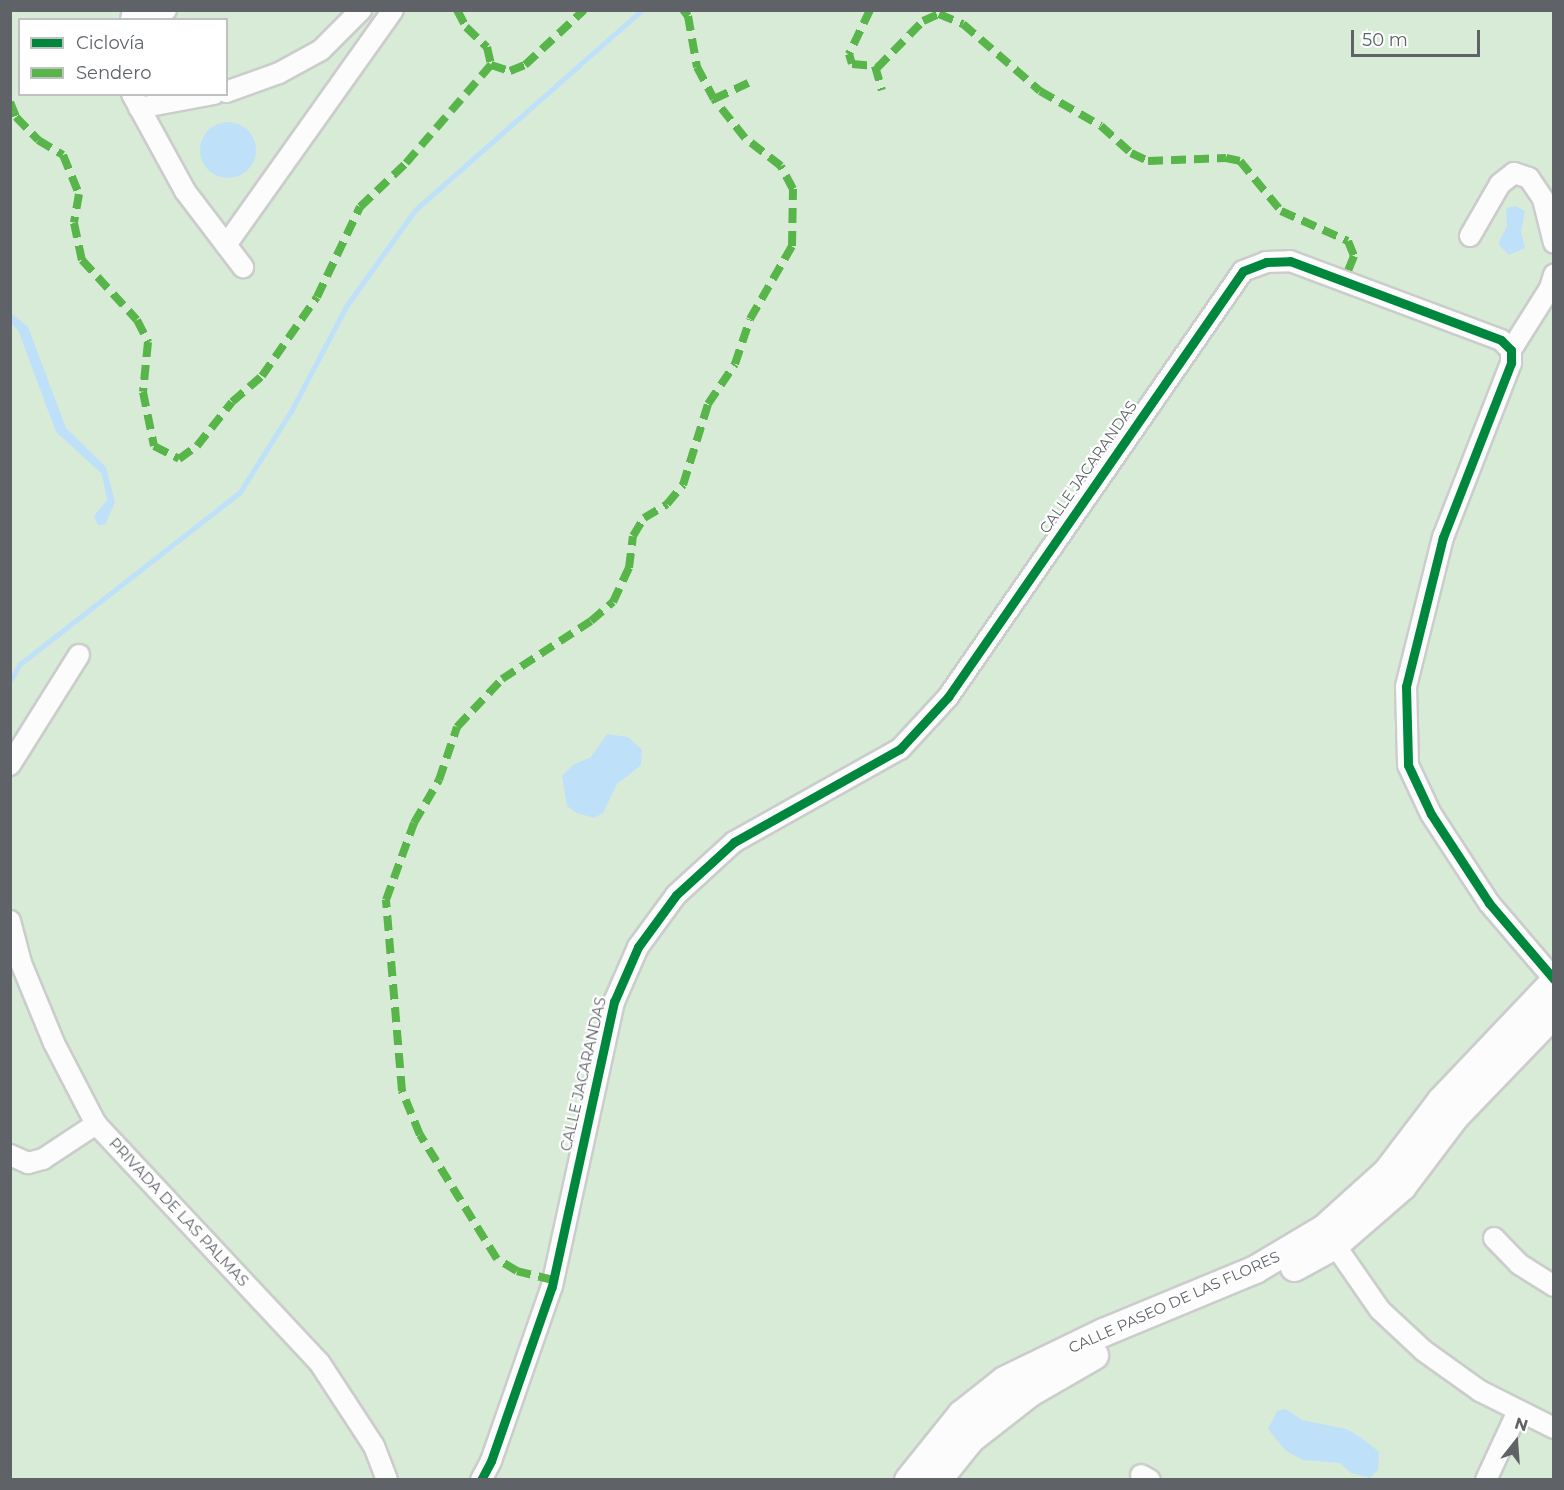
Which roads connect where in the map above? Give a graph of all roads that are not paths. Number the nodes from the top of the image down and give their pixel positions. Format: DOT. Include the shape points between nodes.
graph roads {
  1 [pos="145,10"];
  2 [pos="166,10"];
  3 [pos="362,10"];
  4 [pos="389,17"];
  5 [pos="228,91"];
  6 [pos="191,96"];
  7 [pos="135,101"];
  8 [pos="1470,236"];
  9 [pos="1554,243"];
  10 [pos="226,245"];
  11 [pos="243,267"];
  12 [pos="1554,275"];
  13 [pos="1511,350"];
  14 [pos="80,655"];
  15 [pos="10,765"];
  16 [pos="10,921"];
  17 [pos="1554,980"];
  18 [pos="1554,1013"];
  19 [pos="96,1124"];
  20 [pos="10,1155"];
  21 [pos="1329,1236"];
  22 [pos="1494,1238"];
  23 [pos="1554,1286"];
  24 [pos="1518,1411"];
  25 [pos="1554,1428"];
  26 [pos="387,1479"];
  27 [pos="481,1479"];
  28 [pos="908,1479"];
  29 [pos="937,1479"];
  30 [pos="1486,1479"];
  1 -- 2 [label="street"];
  3 -- 4 [label="street"];
  3 -- 5 [label="street" via="321,50 279,73"];
  4 -- 10 [label="street"];
  6 -- 7 [label="street"];
  7 -- 10 [label="street" via="185,190"];
  8 -- 9 [label="street" via="1500,184 1514,173 1528,178 1543,198"];
  10 -- 11 [label="street"];
  12 -- 13 [label="street"];
  13 -- 17 [label="street" via="1511,363 1443,537 1406,686 1408,765 1431,814 1489,903"];
  13 -- 27 [label="street, CALLE JACARANDAS" via="1501,340 1290,261 1266,262 1243,271 948,697 900,749 734,842 676,895 638,947 614,1002 552,1286 491,1461"];
  14 -- 15 [label="street"];
  16 -- 19 [label="street, PRIVADA DE LAS PALMAS" via="21,963 54,1043"];
  17 -- 21 [label="street, CALLE PASEO DE LAS FLORES" via="1441,1100 1387,1171"];
  18 -- 21 [label="street, CALLE PASEO DE LAS FLORES" via="1454,1117 1402,1186"];
  19 -- 20 [label="street" via="43,1159 28,1163"];
  19 -- 26 [label="street, PRIVADA DE LAS PALMAS" via="319,1362 374,1446"];
  21 -- 24 [label="street" via="1380,1310 1424,1351"];
  21 -- 28 [label="street, CALLE PASEO DE LAS FLORES" via="1103,1332 1004,1380 961,1414"];
  21 -- 29 [label="street, CALLE PASEO DE LAS FLORES" via="1250,1292 1108,1346 1030,1392 970,1439"];
  22 -- 23 [label="street" via="1519,1264"];
  24 -- 25 [label="street"];
  24 -- 30 [label="street"];
}
